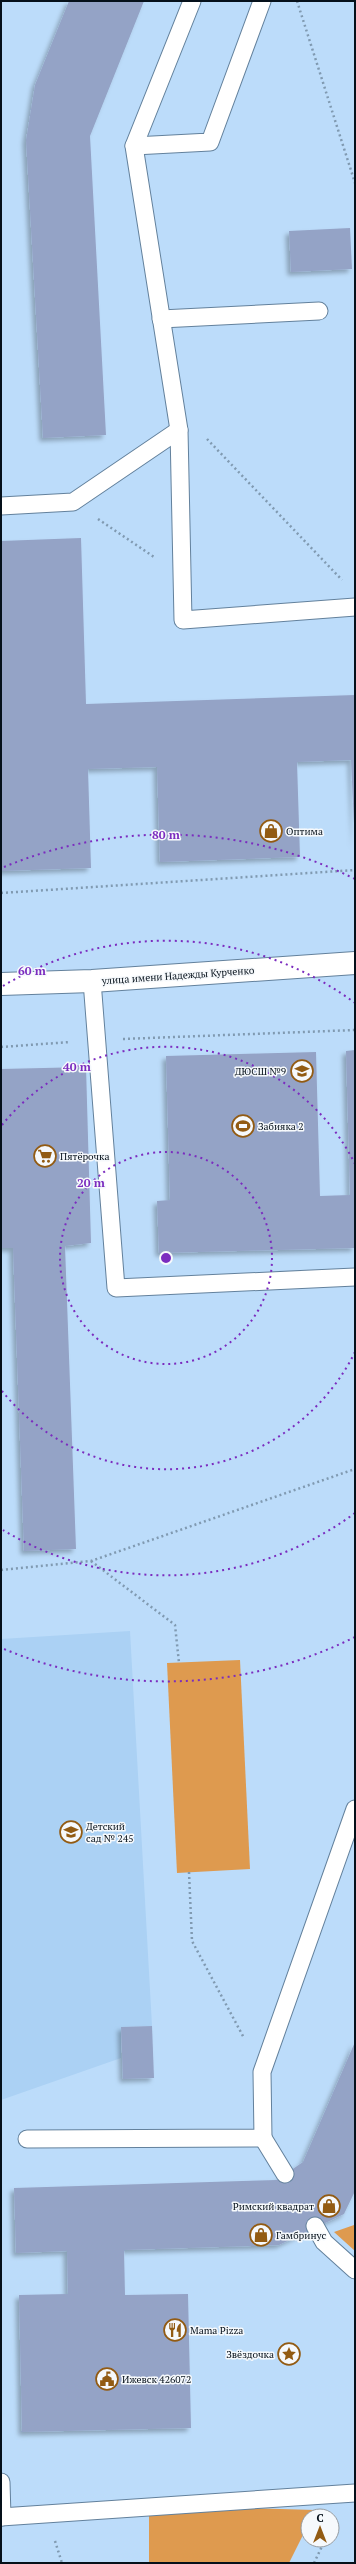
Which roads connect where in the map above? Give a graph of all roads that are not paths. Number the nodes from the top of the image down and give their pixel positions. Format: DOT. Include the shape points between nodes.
graph roads {
  1 [pos="192,1"];
  2 [pos="262,1"];
  3 [pos="134,146"];
  4 [pos="319,311"];
  5 [pos="161,319"];
  6 [pos="179,430"];
  7 [pos="1,506"];
  8 [pos="355,607"];
  9 [pos="355,963"];
  10 [pos="92,981"];
  11 [pos="1,984"];
  12 [pos="355,1277"];
  13 [pos="355,1809"];
  14 [pos="263,2138"];
  15 [pos="27,2139"];
  16 [pos="285,2174"];
  17 [pos="315,2226"];
  18 [pos="355,2270"];
  19 [pos="1,2482"];
  20 [pos="355,2493"];
  21 [pos="1,2517"];
  1 -- 3 [label="lane"];
  2 -- 3 [label="lane" via="210,142"];
  3 -- 5 [label="lane"];
  4 -- 5 [label="lane"];
  5 -- 6 [label="lane"];
  6 -- 7 [label="lane" via="73,502"];
  6 -- 8 [label="lane" via="184,620"];
  9 -- 10 [label="street, улица имени Надежды Курченко"];
  10 -- 11 [label="street, улица имени Надежды Курченко"];
  10 -- 12 [label="lane" via="116,1288"];
  13 -- 14 [label="lane" via="262,2072"];
  14 -- 15 [label="lane"];
  14 -- 16 [label="lane"];
  17 -- 18 [label="lane" via="324,2242"];
  19 -- 21 [label="lane"];
  20 -- 21 [label="lane"];
}
